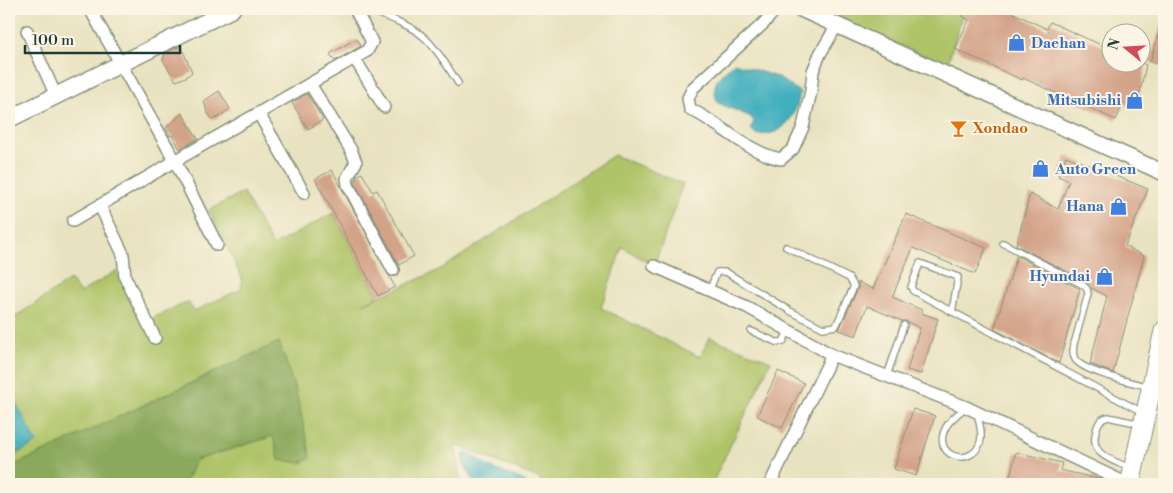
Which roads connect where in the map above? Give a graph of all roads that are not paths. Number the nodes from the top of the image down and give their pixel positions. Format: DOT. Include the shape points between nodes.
graph roads {
  1 [pos="90,9"];
  2 [pos="232,9"];
  3 [pos="355,9"];
  4 [pos="365,9"];
  5 [pos="776,9"];
  6 [pos="801,9"];
  7 [pos="837,25"];
  8 [pos="28,31"];
  9 [pos="355,59"];
  10 [pos="121,63"];
  11 [pos="458,83"];
  12 [pos="310,84"];
  13 [pos="56,96"];
  14 [pos="384,106"];
  15 [pos="259,114"];
  16 [pos="9,119"];
  17 [pos="175,161"];
  18 [pos="1164,172"];
  19 [pos="304,193"];
  20 [pos="100,206"];
  21 [pos="73,221"];
  22 [pos="1003,243"];
  23 [pos="217,244"];
  24 [pos="786,247"];
  25 [pos="654,266"];
  26 [pos="393,270"];
  27 [pos="709,291"];
  28 [pos="952,312"];
  29 [pos="904,325"];
  30 [pos="751,331"];
  31 [pos="788,331"];
  32 [pos="1164,331"];
  33 [pos="155,338"];
  34 [pos="832,355"];
  35 [pos="887,376"];
  36 [pos="1152,388"];
  37 [pos="966,407"];
  38 [pos="977,412"];
  39 [pos="1144,419"];
  40 [pos="1130,479"];
  41 [pos="770,484"];
  1 -- 10 [label="street"];
  2 -- 10 [label="main road"];
  3 -- 9 [label="street" via="372,42 368,51"];
  4 -- 11 [label="lane" via="424,37"];
  5 -- 7 [label="street" via="693,88 688,98 690,109 768,157 782,159 793,149 803,127 813,71"];
  6 -- 7 [label="street"];
  7 -- 18 [label="street"];
  8 -- 13 [label="street"];
  9 -- 12 [label="street"];
  9 -- 14 [label="street"];
  10 -- 13 [label="main road"];
  10 -- 17 [label="street"];
  12 -- 15 [label="street"];
  12 -- 26 [label="street" via="351,150 356,162 348,185"];
  13 -- 16 [label="main road"];
  15 -- 17 [label="street"];
  15 -- 19 [label="street"];
  17 -- 20 [label="street"];
  17 -- 23 [label="street"];
  20 -- 21 [label="street"];
  20 -- 33 [label="street" via="123,254 125,277"];
  22 -- 36 [label="lane" via="1087,289 1073,352 1080,364"];
  24 -- 27 [label="lane" via="849,278 854,286 836,326 823,328 790,312 726,272 717,272"];
  25 -- 27 [label="street"];
  27 -- 31 [label="street" via="747,307"];
  28 -- 28 [label="lane" via="912,290 920,263 958,277"];
  28 -- 39 [label="lane"];
  29 -- 35 [label="lane"];
  30 -- 31 [label="lane" via="783,342"];
  31 -- 34 [label="street"];
  32 -- 36 [label="main road"];
  34 -- 35 [label="street"];
  34 -- 41 [label="street"];
  35 -- 37 [label="street"];
  36 -- 39 [label="main road"];
  37 -- 38 [label="street"];
  37 -- 38 [label="lane" via="944,430 944,448 950,455 961,457 980,445"];
  38 -- 40 [label="street"];
  39 -- 40 [label="main road"];
  39 -- 40 [label="lane" via="1104,418 1099,422 1094,440 1102,454"];
}
